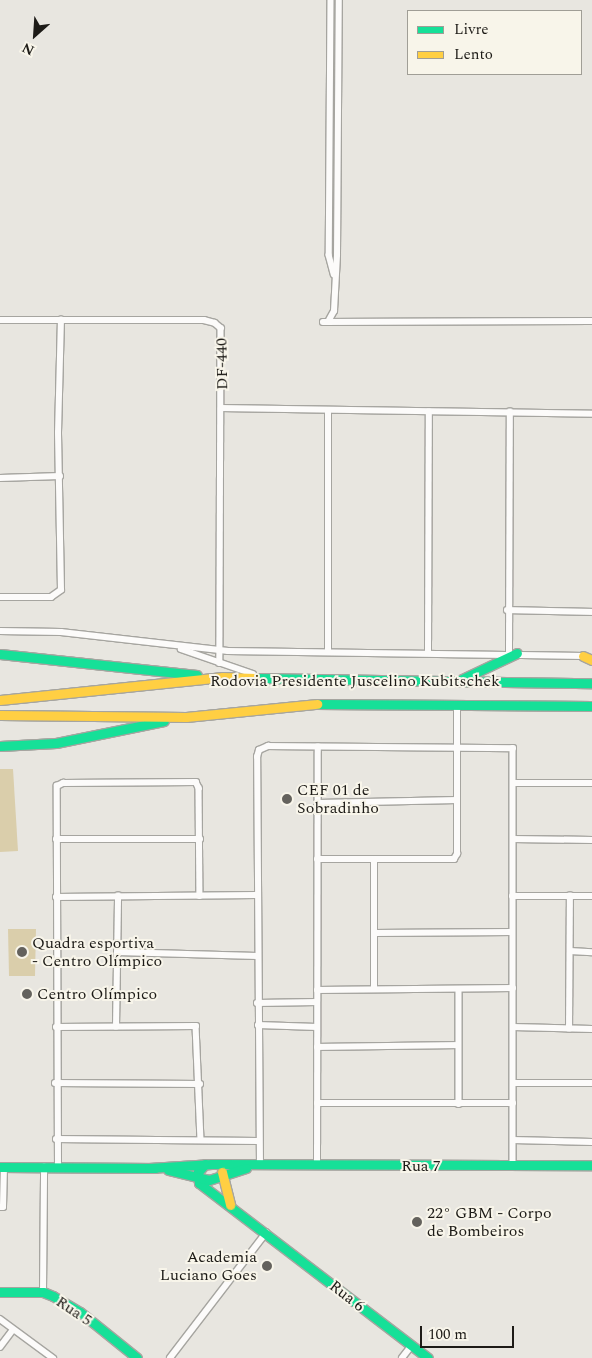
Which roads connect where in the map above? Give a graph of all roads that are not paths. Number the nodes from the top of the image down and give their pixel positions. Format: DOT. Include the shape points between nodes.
graph roads {
  1 [pos="331,0"];
  2 [pos="339,0"];
  3 [pos="335,281"];
  4 [pos="0,320"];
  5 [pos="61,320"];
  6 [pos="592,321"];
  7 [pos="223,408"];
  8 [pos="328,411"];
  9 [pos="429,412"];
  10 [pos="510,412"];
  11 [pos="592,414"];
  12 [pos="60,476"];
  13 [pos="0,478"];
  14 [pos="0,598"];
  15 [pos="507,610"];
  16 [pos="592,612"];
  17 [pos="0,631"];
  18 [pos="172,646"];
  19 [pos="220,650"];
  20 [pos="328,652"];
  21 [pos="428,653"];
  22 [pos="513,653"];
  23 [pos="0,654"];
  24 [pos="589,657"];
  25 [pos="220,663"];
  26 [pos="223,677"];
  27 [pos="264,679"];
  28 [pos="456,682"];
  29 [pos="592,683"];
  30 [pos="0,700"];
  31 [pos="457,705"];
  32 [pos="592,706"];
  33 [pos="0,715"];
  34 [pos="186,717"];
  35 [pos="0,746"];
  36 [pos="318,747"];
  37 [pos="458,748"];
  38 [pos="513,784"];
  39 [pos="592,784"];
  40 [pos="457,800"];
  41 [pos="318,803"];
  42 [pos="56,839"];
  43 [pos="200,839"];
  44 [pos="513,839"];
  45 [pos="592,840"];
  46 [pos="317,859"];
  47 [pos="374,860"];
  48 [pos="256,895"];
  49 [pos="118,896"];
  50 [pos="200,896"];
  51 [pos="512,896"];
  52 [pos="570,896"];
  53 [pos="592,896"];
  54 [pos="56,897"];
  55 [pos="512,932"];
  56 [pos="374,933"];
  57 [pos="570,951"];
  58 [pos="118,952"];
  59 [pos="592,952"];
  60 [pos="257,956"];
  61 [pos="512,988"];
  62 [pos="374,989"];
  63 [pos="317,990"];
  64 [pos="458,990"];
  65 [pos="317,1002"];
  66 [pos="257,1003"];
  67 [pos="258,1025"];
  68 [pos="116,1027"];
  69 [pos="317,1027"];
  70 [pos="513,1027"];
  71 [pos="56,1028"];
  72 [pos="569,1029"];
  73 [pos="592,1029"];
  74 [pos="458,1045"];
  75 [pos="317,1047"];
  76 [pos="55,1083"];
  77 [pos="513,1083"];
  78 [pos="200,1084"];
  79 [pos="592,1084"];
  80 [pos="317,1103"];
  81 [pos="513,1103"];
  82 [pos="459,1104"];
  83 [pos="56,1140"];
  84 [pos="201,1140"];
  85 [pos="513,1140"];
  86 [pos="258,1141"];
  87 [pos="592,1142"];
  88 [pos="208,1164"];
  89 [pos="592,1165"];
  90 [pos="250,1166"];
  91 [pos="260,1166"];
  92 [pos="317,1166"];
  93 [pos="513,1166"];
  94 [pos="2,1167"];
  95 [pos="44,1167"];
  96 [pos="58,1167"];
  97 [pos="149,1168"];
  98 [pos="224,1176"];
  99 [pos="197,1179"];
  100 [pos="230,1205"];
  101 [pos="0,1207"];
  102 [pos="266,1233"];
  103 [pos="0,1292"];
  104 [pos="43,1292"];
  105 [pos="0,1319"];
  106 [pos="13,1330"];
  107 [pos="412,1345"];
  108 [pos="0,1347"];
  109 [pos="53,1358"];
  110 [pos="137,1358"];
  111 [pos="170,1358"];
  112 [pos="402,1358"];
  113 [pos="428,1358"];
  1 -- 3 [label="street" via="329,255"];
  2 -- 3 [label="street"];
  3 -- 6 [label="street" via="334,311 326,321"];
  4 -- 5 [label="street, DF-440"];
  5 -- 7 [label="street, DF-440 / DF-440" via="214,323 222,333"];
  5 -- 12 [label="street"];
  7 -- 8 [label="street"];
  7 -- 19 [label="street, DF-440"];
  8 -- 9 [label="street"];
  8 -- 20 [label="street"];
  9 -- 10 [label="street"];
  9 -- 21 [label="street"];
  10 -- 11 [label="street"];
  10 -- 15 [label="street"];
  12 -- 13 [label="street"];
  12 -- 14 [label="street" via="61,590 51,597"];
  15 -- 16 [label="street"];
  15 -- 22 [label="street"];
  17 -- 18 [label="street" via="61,632"];
  18 -- 19 [label="street"];
  18 -- 25 [label="street"];
  19 -- 20 [label="street"];
  19 -- 25 [label="street, DF-440"];
  20 -- 21 [label="street"];
  21 -- 22 [label="street"];
  22 -- 24 [label="street"];
  22 -- 28 [label="main road"];
  23 -- 26 [label="main road"];
  25 -- 27 [label="street"];
  26 -- 27 [label="main road, Rodovia Presidente Juscelino Kubitschek"];
  26 -- 30 [label="main road, Rodovia Presidente Juscelino Kubitschek"];
  27 -- 28 [label="main road, Rodovia Presidente Juscelino Kubitschek"];
  28 -- 29 [label="main road, Rodovia Presidente Juscelino Kubitschek"];
  31 -- 32 [label="main road, Rodovia Presidente Juscelino Kubitschek"];
  31 -- 34 [label="main road, Rodovia Presidente Juscelino Kubitschek" via="298,704"];
  31 -- 37 [label="street"];
  33 -- 34 [label="main road, Rodovia Presidente Juscelino Kubitschek"];
  34 -- 35 [label="main road" via="56,742"];
  36 -- 37 [label="street"];
  36 -- 41 [label="street"];
  36 -- 48 [label="street" via="268,746 260,750"];
  37 -- 38 [label="street" via="513,748"];
  37 -- 40 [label="street"];
  38 -- 39 [label="street"];
  38 -- 44 [label="street"];
  40 -- 41 [label="street"];
  40 -- 47 [label="street" via="457,854 454,859"];
  41 -- 46 [label="street"];
  42 -- 43 [label="street"];
  42 -- 43 [label="street" via="58,786 63,783 196,782 199,788"];
  42 -- 54 [label="street"];
  43 -- 50 [label="street"];
  44 -- 45 [label="street"];
  44 -- 51 [label="street"];
  46 -- 47 [label="street"];
  46 -- 63 [label="street"];
  47 -- 56 [label="street"];
  48 -- 50 [label="street"];
  48 -- 60 [label="street"];
  49 -- 50 [label="street"];
  49 -- 54 [label="street"];
  49 -- 58 [label="street"];
  51 -- 52 [label="street"];
  51 -- 55 [label="street"];
  52 -- 53 [label="street"];
  52 -- 57 [label="street"];
  54 -- 71 [label="street"];
  55 -- 56 [label="street"];
  55 -- 61 [label="street"];
  56 -- 62 [label="street"];
  57 -- 59 [label="street"];
  57 -- 72 [label="street"];
  58 -- 60 [label="street"];
  58 -- 68 [label="street"];
  60 -- 66 [label="street"];
  61 -- 64 [label="street"];
  61 -- 70 [label="street"];
  62 -- 63 [label="street"];
  62 -- 64 [label="street"];
  63 -- 65 [label="street"];
  64 -- 74 [label="street"];
  65 -- 66 [label="street"];
  65 -- 69 [label="street"];
  66 -- 67 [label="street"];
  67 -- 69 [label="street"];
  67 -- 86 [label="street"];
  68 -- 71 [label="street"];
  68 -- 78 [label="street" via="196,1026"];
  69 -- 75 [label="street"];
  70 -- 72 [label="street"];
  70 -- 77 [label="street"];
  71 -- 76 [label="street"];
  72 -- 73 [label="street"];
  74 -- 75 [label="street"];
  74 -- 82 [label="street"];
  75 -- 80 [label="street"];
  76 -- 78 [label="street"];
  76 -- 83 [label="street"];
  77 -- 79 [label="street"];
  77 -- 81 [label="street"];
  78 -- 84 [label="street"];
  80 -- 82 [label="street"];
  80 -- 92 [label="street"];
  81 -- 82 [label="street"];
  81 -- 85 [label="street"];
  83 -- 84 [label="street"];
  83 -- 96 [label="street"];
  84 -- 86 [label="street"];
  85 -- 87 [label="street"];
  85 -- 93 [label="street"];
  86 -- 91 [label="street"];
  88 -- 90 [label="main road, Rua 7"];
  88 -- 97 [label="main road, Rua 7"];
  88 -- 98 [label="main road"];
  88 -- 99 [label="main road"];
  89 -- 93 [label="main road, Rua 7"];
  90 -- 91 [label="main road, Rua 7"];
  90 -- 98 [label="main road, Rua 7"];
  91 -- 92 [label="main road, Rua 7"];
  92 -- 93 [label="main road, Rua 7"];
  94 -- 95 [label="main road, Rua 7"];
  94 -- 101 [label="street" via="3,1207"];
  95 -- 96 [label="main road, Rua 7"];
  95 -- 104 [label="street"];
  96 -- 97 [label="main road, Rua 7"];
  97 -- 99 [label="main road, Rua 7"];
  98 -- 99 [label="main road, Rua 7"];
  98 -- 100 [label="main road"];
  99 -- 100 [label="main road, Rua 6"];
  100 -- 102 [label="main road, Rua 6"];
  102 -- 107 [label="main road, Rua 6"];
  102 -- 111 [label="street"];
  103 -- 104 [label="main road, Rua 5"];
  104 -- 110 [label="main road, Rua 5" via="80,1312"];
  105 -- 106 [label="street"];
  106 -- 108 [label="street"];
  106 -- 109 [label="street"];
  107 -- 112 [label="street"];
  107 -- 113 [label="main road, Rua 6"];
}
